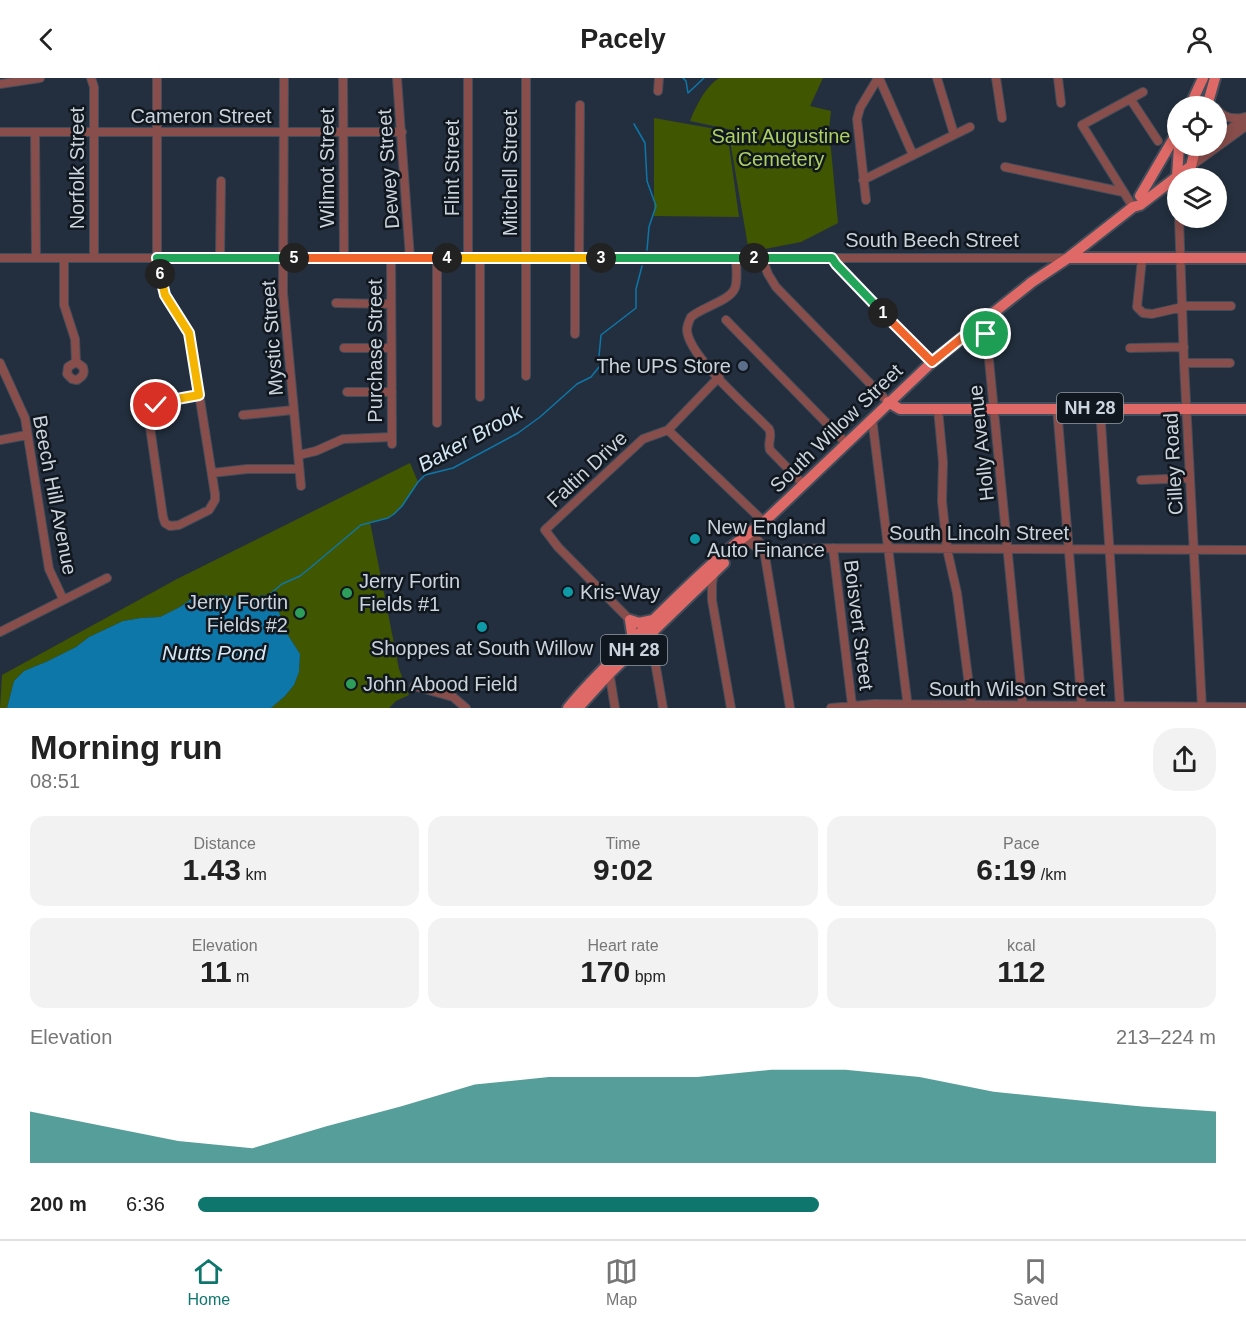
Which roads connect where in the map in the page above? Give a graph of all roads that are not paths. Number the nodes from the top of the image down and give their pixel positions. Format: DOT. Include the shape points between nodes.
graph roads {
  1 [pos="40,78"];
  2 [pos="91,78"];
  3 [pos="157,78"];
  4 [pos="284,78"];
  5 [pos="343,78"];
  6 [pos="397,78"];
  7 [pos="468,78"];
  8 [pos="526,78"];
  9 [pos="658,78"];
  10 [pos="879,78"];
  11 [pos="938,78"];
  12 [pos="996,78"];
  13 [pos="1058,78"];
  14 [pos="1210,80"];
  15 [pos="5,82"];
  16 [pos="658,91"];
  17 [pos="1143,92"];
  18 [pos="1198,96"];
  19 [pos="1208,96"];
  20 [pos="1214,96"];
  21 [pos="1131,100"];
  22 [pos="1062,103"];
  23 [pos="580,105"];
  24 [pos="1227,117"];
  25 [pos="1246,117"];
  26 [pos="1002,118"];
  27 [pos="1246,126"];
  28 [pos="970,127"];
  29 [pos="1227,131"];
  30 [pos="0,132"];
  31 [pos="34,132"];
  32 [pos="94,132"];
  33 [pos="157,132"];
  34 [pos="344,132"];
  35 [pos="402,132"];
  36 [pos="284,133"];
  37 [pos="954,134"];
  38 [pos="1158,141"];
  39 [pos="1167,150"];
  40 [pos="913,155"];
  41 [pos="1194,157"];
  42 [pos="1005,167"];
  43 [pos="863,180"];
  44 [pos="221,181"];
  45 [pos="1167,181"];
  46 [pos="1167,184"];
  47 [pos="1123,192"];
  48 [pos="1140,196"];
  49 [pos="866,200"];
  50 [pos="1133,207"];
  51 [pos="1180,228"];
  52 [pos="1085,245"];
  53 [pos="220,257"];
  54 [pos="0,258"];
  55 [pos="36,258"];
  56 [pos="64,258"];
  57 [pos="94,258"];
  58 [pos="157,258"];
  59 [pos="284,258"];
  60 [pos="391,258"];
  61 [pos="410,258"];
  62 [pos="436,258"];
  63 [pos="468,258"];
  64 [pos="480,258"];
  65 [pos="526,258"];
  66 [pos="577,258"];
  67 [pos="762,258"];
  68 [pos="832,258"];
  69 [pos="1068,258"];
  70 [pos="1181,258"];
  71 [pos="1246,258"];
  72 [pos="344,259"];
  73 [pos="736,259"];
  74 [pos="1091,259"];
  75 [pos="1142,259"];
  76 [pos="336,303"];
  77 [pos="391,304"];
  78 [pos="1231,306"];
  79 [pos="1182,307"];
  80 [pos="985,319"];
  81 [pos="726,320"];
  82 [pos="575,334"];
  83 [pos="1184,347"];
  84 [pos="344,348"];
  85 [pos="391,348"];
  86 [pos="1130,348"];
  87 [pos="76,362"];
  88 [pos="932,362"];
  89 [pos="0,363"];
  90 [pos="1184,363"];
  91 [pos="1230,363"];
  92 [pos="526,376"];
  93 [pos="718,377"];
  94 [pos="347,392"];
  95 [pos="392,392"];
  96 [pos="199,395"];
  97 [pos="480,397"];
  98 [pos="888,402"];
  99 [pos="994,408"];
  100 [pos="1058,408"];
  101 [pos="1100,408"];
  102 [pos="938,409"];
  103 [pos="1186,409"];
  104 [pos="1246,409"];
  105 [pos="293,410"];
  106 [pos="243,415"];
  107 [pos="872,418"];
  108 [pos="437,423"];
  109 [pos="668,430"];
  110 [pos="27,435"];
  111 [pos="0,440"];
  112 [pos="846,443"];
  113 [pos="299,455"];
  114 [pos="299,469"];
  115 [pos="212,473"];
  116 [pos="1190,478"];
  117 [pos="1141,480"];
  118 [pos="803,484"];
  119 [pos="301,486"];
  120 [pos="764,522"];
  121 [pos="749,537"];
  122 [pos="833,548"];
  123 [pos="947,549"];
  124 [pos="1007,549"];
  125 [pos="1068,549"];
  126 [pos="1109,549"];
  127 [pos="764,550"];
  128 [pos="888,550"];
  129 [pos="1194,550"];
  130 [pos="1246,550"];
  131 [pos="714,572"];
  132 [pos="106,578"];
  133 [pos="696,590"];
  134 [pos="63,599"];
  135 [pos="712,600"];
  136 [pos="630,620"];
  137 [pos="654,625"];
  138 [pos="0,632"];
  139 [pos="644,635"];
  140 [pos="633,640"];
  141 [pos="655,661"];
  142 [pos="609,669"];
  143 [pos="414,686"];
  144 [pos="852,705"];
  145 [pos="908,706"];
  146 [pos="1120,706"];
  147 [pos="972,707"];
  148 [pos="1023,707"];
  149 [pos="1082,707"];
  150 [pos="1146,707"];
  151 [pos="1202,707"];
  152 [pos="1246,707"];
  153 [pos="466,708"];
  154 [pos="568,708"];
  155 [pos="578,708"];
  156 [pos="615,708"];
  157 [pos="663,708"];
  158 [pos="731,708"];
  159 [pos="790,708"];
  160 [pos="837,708"];
  1 -- 15 [label="street"];
  2 -- 32 [label="street, Norfolk Street"];
  3 -- 33 [label="street"];
  4 -- 36 [label="street, Mystic Street"];
  5 -- 34 [label="street, Wilmot Street"];
  6 -- 35 [label="street, Dewey Street"];
  7 -- 63 [label="street, Flint Street"];
  8 -- 65 [label="street, Mitchell Street"];
  9 -- 16 [label="street"];
  10 -- 40 [label="street"];
  10 -- 43 [label="street" via="857,119"];
  11 -- 37 [label="street"];
  12 -- 26 [label="street"];
  13 -- 22 [label="street"];
  14 -- 18 [label="main road"];
  14 -- 19 [label="main road"];
  14 -- 20 [label="street"];
  17 -- 21 [label="street"];
  21 -- 38 [label="street"];
  21 -- 47 [label="street" via="1082,126"];
  23 -- 66 [label="street"];
  24 -- 25 [label="street"];
  25 -- 29 [label="street"];
  27 -- 41 [label="street"];
  28 -- 37 [label="street"];
  30 -- 31 [label="street, Cameron Street"];
  31 -- 32 [label="street, Cameron Street"];
  31 -- 55 [label="street"];
  32 -- 33 [label="street, Cameron Street"];
  32 -- 57 [label="street, Norfolk Street"];
  33 -- 36 [label="street, Cameron Street"];
  33 -- 58 [label="street"];
  34 -- 35 [label="street, Cameron Street"];
  34 -- 36 [label="street, Cameron Street"];
  34 -- 72 [label="street, Wilmot Street"];
  35 -- 61 [label="street, Dewey Street"];
  36 -- 59 [label="street, Mystic Street"];
  37 -- 40 [label="street"];
  39 -- 48 [label="main road"];
  40 -- 43 [label="street"];
  42 -- 47 [label="street"];
  43 -- 49 [label="street"];
  44 -- 53 [label="street"];
  45 -- 48 [label="main road, South Willow Street"];
  46 -- 50 [label="main road, South Willow Street"];
  47 -- 50 [label="street"];
  48 -- 50 [label="main road, South Willow Street"];
  50 -- 52 [label="main road, South Willow Street"];
  51 -- 70 [label="street, Cilley Road"];
  52 -- 69 [label="main road, South Willow Street"];
  52 -- 74 [label="main road"];
  53 -- 58 [label="street, South Beech Street"];
  53 -- 59 [label="street, South Beech Street"];
  54 -- 55 [label="street, South Beech Street"];
  55 -- 56 [label="street, South Beech Street"];
  56 -- 57 [label="street, South Beech Street"];
  56 -- 87 [label="street" via="64,305 75,339"];
  57 -- 58 [label="street, South Beech Street"];
  58 -- 96 [label="street" via="165,295 189,333"];
  59 -- 72 [label="street, South Beech Street"];
  59 -- 105 [label="street, Mystic Street"];
  60 -- 61 [label="street, South Beech Street"];
  60 -- 72 [label="street, South Beech Street"];
  60 -- 77 [label="street, Purchase Street"];
  61 -- 62 [label="street, South Beech Street"];
  62 -- 63 [label="street, South Beech Street"];
  62 -- 108 [label="street"];
  63 -- 64 [label="street, South Beech Street"];
  64 -- 65 [label="street, South Beech Street"];
  64 -- 97 [label="street"];
  65 -- 66 [label="street, South Beech Street"];
  65 -- 92 [label="street, Mitchell Street"];
  66 -- 73 [label="street, South Beech Street"];
  66 -- 82 [label="street"];
  67 -- 68 [label="street, South Beech Street"];
  67 -- 73 [label="street, South Beech Street"];
  67 -- 98 [label="street" via="776,286"];
  68 -- 69 [label="street, South Beech Street"];
  68 -- 88 [label="street"];
  69 -- 74 [label="main road, South Beech Street"];
  69 -- 80 [label="main road, South Willow Street / NH 28"];
  70 -- 71 [label="main road, South Beech Street"];
  70 -- 75 [label="main road, South Beech Street"];
  70 -- 79 [label="street, Cilley Road"];
  73 -- 93 [label="street" via="733,292 695,313 687,328 699,356"];
  74 -- 75 [label="main road, South Beech Street"];
  75 -- 79 [label="street" via="1137,307 1140,312 1152,314"];
  76 -- 77 [label="street"];
  77 -- 85 [label="street, Purchase Street"];
  78 -- 79 [label="street"];
  79 -- 83 [label="street, Cilley Road"];
  80 -- 88 [label="main road, South Willow Street / NH 28"];
  80 -- 99 [label="street, Holly Avenue"];
  81 -- 112 [label="street"];
  83 -- 86 [label="street"];
  83 -- 90 [label="street, Cilley Road"];
  84 -- 85 [label="street"];
  85 -- 95 [label="street, Purchase Street"];
  88 -- 98 [label="main road, South Willow Street / NH 28"];
  89 -- 110 [label="street, Beech Hill Avenue" via="22,411"];
  90 -- 91 [label="street"];
  90 -- 103 [label="street, Cilley Road"];
  93 -- 109 [label="street, Faltin Drive"];
  93 -- 118 [label="street" via="769,429 770,450"];
  94 -- 95 [label="street"];
  95 -- 113 [label="street, Purchase Street" via="392,440 343,439"];
  96 -- 115 [label="street"];
  96 -- 115 [label="street" via="160,402 150,415 167,525 179,525 213,505"];
  98 -- 102 [label="main road, NH 28" via="900,409"];
  98 -- 107 [label="main road, South Willow Street / NH 28"];
  99 -- 100 [label="main road, NH 28"];
  99 -- 102 [label="main road, NH 28"];
  99 -- 124 [label="street, Holly Avenue"];
  100 -- 101 [label="main road, NH 28"];
  100 -- 125 [label="street"];
  101 -- 103 [label="main road, NH 28"];
  101 -- 126 [label="street"];
  102 -- 123 [label="street"];
  103 -- 104 [label="main road, NH 28"];
  103 -- 116 [label="street, Cilley Road"];
  105 -- 106 [label="street"];
  105 -- 113 [label="street, Mystic Street"];
  107 -- 112 [label="main road, South Willow Street / NH 28"];
  107 -- 128 [label="street"];
  109 -- 120 [label="street"];
  109 -- 136 [label="street, Faltin Drive" via="643,439 545,530"];
  110 -- 111 [label="street"];
  110 -- 134 [label="street, Beech Hill Avenue" via="49,568"];
  112 -- 118 [label="main road, South Willow Street / NH 28"];
  113 -- 114 [label="street, Mystic Street"];
  114 -- 115 [label="street"];
  114 -- 119 [label="street, Mystic Street"];
  116 -- 117 [label="street"];
  116 -- 129 [label="street, Cilley Road"];
  118 -- 120 [label="main road, South Willow Street / NH 28"];
  120 -- 121 [label="main road, South Willow Street / NH 28"];
  121 -- 127 [label="street, South Lincoln Street"];
  121 -- 131 [label="main road, South Willow Street / NH 28"];
  121 -- 137 [label="main road, South Willow Street / NH 28"];
  122 -- 127 [label="street, South Lincoln Street"];
  122 -- 128 [label="street, South Lincoln Street"];
  122 -- 144 [label="street, Boisvert Street"];
  123 -- 124 [label="street, South Lincoln Street"];
  123 -- 128 [label="street, South Lincoln Street"];
  123 -- 147 [label="street" via="957,593"];
  124 -- 125 [label="street, South Lincoln Street"];
  124 -- 148 [label="street, Holly Avenue"];
  125 -- 126 [label="street, South Lincoln Street"];
  125 -- 149 [label="street"];
  126 -- 129 [label="street, South Lincoln Street"];
  126 -- 146 [label="street"];
  127 -- 159 [label="street"];
  128 -- 145 [label="street"];
  129 -- 130 [label="street, South Lincoln Street"];
  129 -- 151 [label="street, Cilley Road"];
  131 -- 133 [label="main road, South Willow Street / NH 28"];
  131 -- 135 [label="street"];
  132 -- 134 [label="street"];
  133 -- 135 [label="street" via="706,591"];
  133 -- 137 [label="main road, South Willow Street / NH 28"];
  134 -- 138 [label="street"];
  135 -- 158 [label="street"];
  136 -- 137 [label="main road"];
  136 -- 140 [label="main road"];
  137 -- 139 [label="main road, South Willow Street / NH 28"];
  137 -- 141 [label="street"];
  139 -- 140 [label="main road, South Willow Street / NH 28"];
  139 -- 141 [label="street"];
  139 -- 142 [label="main road, South Willow Street / NH 28"];
  140 -- 142 [label="main road, South Willow Street / NH 28"];
  141 -- 157 [label="street"];
  142 -- 154 [label="main road, South Willow Street / NH 28"];
  142 -- 155 [label="main road, South Willow Street / NH 28"];
  142 -- 156 [label="street"];
  143 -- 153 [label="street" via="453,697"];
  144 -- 145 [label="street, South Wilson Street"];
  144 -- 160 [label="street, South Wilson Street"];
  145 -- 147 [label="street, South Wilson Street"];
  146 -- 149 [label="street, South Wilson Street"];
  146 -- 150 [label="street, South Wilson Street"];
  147 -- 148 [label="street, South Wilson Street"];
  148 -- 149 [label="street, South Wilson Street"];
  150 -- 151 [label="street, South Wilson Street"];
  151 -- 152 [label="street, South Wilson Street"];
}
